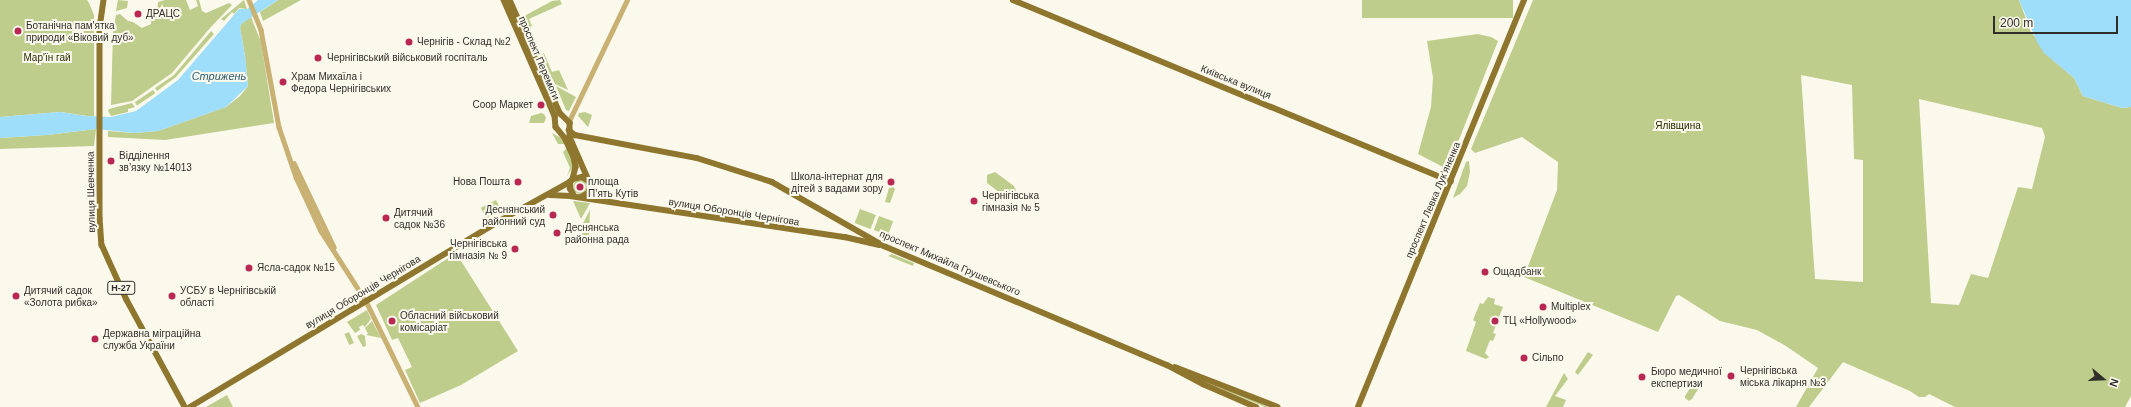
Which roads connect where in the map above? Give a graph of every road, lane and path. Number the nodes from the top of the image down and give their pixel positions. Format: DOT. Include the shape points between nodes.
graph roads {
  1 [pos="97,0"];
  2 [pos="249,0"];
  3 [pos="504,0"];
  4 [pos="627,0"];
  5 [pos="1013,0"];
  6 [pos="1524,0"];
  7 [pos="104,2"];
  8 [pos="510,5"];
  9 [pos="567,120"];
  10 [pos="556,124"];
  11 [pos="569,130"];
  12 [pos="561,132"];
  13 [pos="572,180"];
  14 [pos="589,181"];
  15 [pos="1451,181"];
  16 [pos="547,195"];
  17 [pos="574,196"];
  18 [pos="582,198"];
  19 [pos="849,226"];
  20 [pos="845,237"];
  21 [pos="884,246"];
  22 [pos="366,301"];
  23 [pos="1167,365"];
  24 [pos="1216,382"];
  25 [pos="1214,388"];
  26 [pos="185,407"];
  27 [pos="190,407"];
  28 [pos="418,407"];
  29 [pos="1256,407"];
  30 [pos="1278,407"];
  31 [pos="1358,407"];
  1 -- 7 [label="main road"];
  2 -- 22 [label="street" via="258,20 264,45 278,127 303,195 321,231"];
  3 -- 8 [label="main road, проспект Перемоги"];
  4 -- 9 [label="street"];
  5 -- 15 [label="main road, Київська вулиця"];
  6 -- 15 [label="main road, проспект Левка Лукʼяненка"];
  7 -- 26 [label="main road, вулиця Шевченка / Н-27" via="100,28 99,135 102,245 129,304"];
  8 -- 9 [label="main road, проспект Перемоги" via="560,113"];
  8 -- 10 [label="main road, проспект Перемоги"];
  9 -- 10 [label="main road" via="559,120"];
  9 -- 11 [label="main road" via="571,125"];
  10 -- 12 [label="main road" via="557,130"];
  11 -- 12 [label="main road"];
  11 -- 14 [label="main road"];
  11 -- 19 [label="main road, проспект Михайла Грушевського" via="575,135 698,158 761,178"];
  12 -- 13 [label="main road" via="574,157 576,167"];
  13 -- 14 [label="main road" via="582,177"];
  13 -- 16 [label="main road, вулиця Оборонців Чернігова"];
  13 -- 17 [label="main road" via="570,189"];
  14 -- 18 [label="main road" via="589,194"];
  15 -- 31 [label="main road, проспект Левка Лукʼяненка"];
  16 -- 17 [label="main road, вулиця Оборонців Чернігова"];
  16 -- 22 [label="main road, вулиця Оборонців Чернігова"];
  17 -- 18 [label="main road"];
  18 -- 20 [label="main road, вулиця Оборонців Чернігова"];
  19 -- 20 [label="main road" via="850,232"];
  19 -- 21 [label="main road, проспект Михайла Грушевського"];
  20 -- 21 [label="main road, вулиця Оборонців Чернігова"];
  21 -- 23 [label="main road, проспект Михайла Грушевського"];
  22 -- 27 [label="main road, вулиця Оборонців Чернігова"];
  22 -- 28 [label="street"];
  23 -- 24 [label="main road, проспект Михайла Грушевського"];
  23 -- 25 [label="main road, проспект Михайла Грушевського"];
  24 -- 25 [label="main road"];
  24 -- 30 [label="main road, проспект Михайла Грушевського"];
  25 -- 29 [label="main road, проспект Михайла Грушевського"];
}
